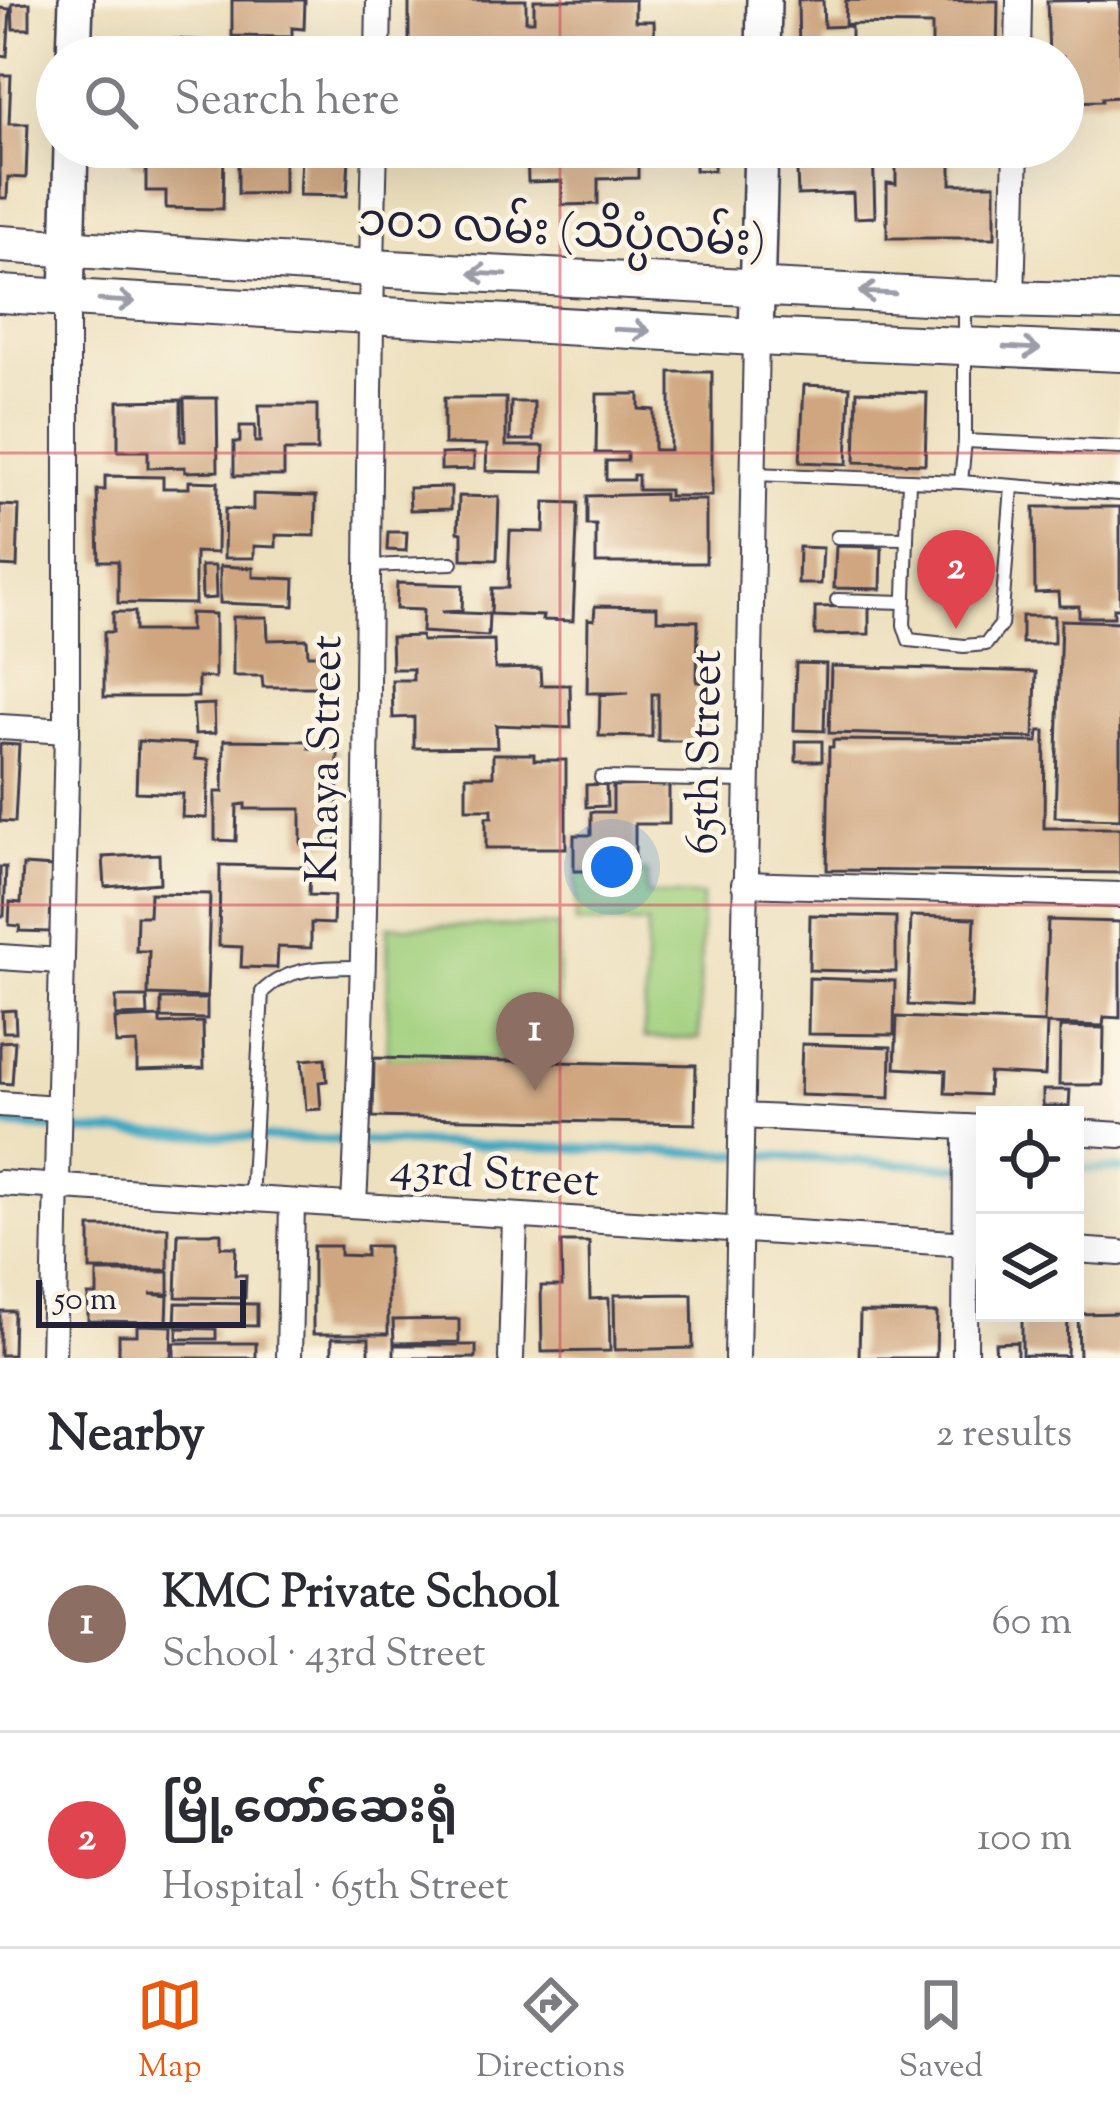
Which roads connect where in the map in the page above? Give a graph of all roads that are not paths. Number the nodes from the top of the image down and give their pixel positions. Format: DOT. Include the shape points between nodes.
graph roads {
  1 [pos="76,0"];
  2 [pos="380,0"];
  3 [pos="764,0"];
  4 [pos="1019,0"];
  5 [pos="75,36"];
  6 [pos="379,36"];
  7 [pos="763,36"];
  8 [pos="1018,36"];
  9 [pos="70,168"];
  10 [pos="374,168"];
  11 [pos="761,168"];
  12 [pos="1015,168"];
  13 [pos="0,244"];
  14 [pos="67,247"];
  15 [pos="371,268"];
  16 [pos="758,286"];
  17 [pos="0,295"];
  18 [pos="67,298"];
  19 [pos="964,298"];
  20 [pos="1012,300"];
  21 [pos="1120,302"];
  22 [pos="369,314"];
  23 [pos="756,337"];
  24 [pos="965,345"];
  25 [pos="1120,352"];
  26 [pos="964,441"];
  27 [pos="1120,448"];
  28 [pos="753,474"];
  29 [pos="909,480"];
  30 [pos="961,482"];
  31 [pos="1012,487"];
  32 [pos="1120,494"];
  33 [pos="838,537"];
  34 [pos="908,538"];
  35 [pos="452,563"];
  36 [pos="367,566"];
  37 [pos="837,600"];
  38 [pos="904,602"];
  39 [pos="0,727"];
  40 [pos="67,731"];
  41 [pos="601,778"];
  42 [pos="746,781"];
  43 [pos="744,884"];
  44 [pos="1120,895"];
  45 [pos="0,957"];
  46 [pos="60,962"];
  47 [pos="361,967"];
  48 [pos="0,1104"];
  49 [pos="57,1115"];
  50 [pos="742,1116"];
  51 [pos="976,1128"];
  52 [pos="1084,1133"];
  53 [pos="1120,1135"];
  54 [pos="0,1183"];
  55 [pos="56,1186"];
  56 [pos="251,1200"];
  57 [pos="292,1202"];
  58 [pos="354,1205"];
  59 [pos="515,1216"];
  60 [pos="741,1230"];
  61 [pos="975,1244"];
  62 [pos="1084,1251"];
  63 [pos="1120,1253"];
  64 [pos="53,1358"];
  65 [pos="289,1358"];
  66 [pos="511,1358"];
  67 [pos="737,1358"];
  68 [pos="964,1358"];
  1 -- 5 [label="street"];
  2 -- 6 [label="street"];
  3 -- 7 [label="street"];
  4 -- 8 [label="street"];
  9 -- 14 [label="street"];
  10 -- 15 [label="street, Khaya Street"];
  11 -- 16 [label="street, 65th Street"];
  12 -- 20 [label="street"];
  13 -- 14 [label="main road, ၁၀၁ လမ်း (သိပ္ပံလမ်း)"];
  14 -- 15 [label="main road, ၁၀၁ လမ်း (သိပ္ပံလမ်း)"];
  14 -- 18 [label="street"];
  16 -- 15 [label="main road, ၁၀၁ လမ်း (သိပ္ပံလမ်း), one-way"];
  15 -- 22 [label="street, Khaya Street"];
  19 -- 16 [label="main road, ၁၀၁ လမ်း (သိပ္ပံလမ်း), one-way"];
  16 -- 23 [label="street, 65th Street"];
  17 -- 18 [label="main road"];
  18 -- 22 [label="main road, one-way"];
  18 -- 40 [label="street"];
  19 -- 20 [label="main road, ၁၀၁ လမ်း (သိပ္ပံလမ်း)"];
  19 -- 24 [label="lane"];
  20 -- 21 [label="main road, ၁၀၁ လမ်း (သိပ္ပံလမ်း)"];
  22 -- 23 [label="main road, one-way"];
  22 -- 36 [label="street, Khaya Street"];
  23 -- 24 [label="main road"];
  23 -- 28 [label="street, 65th Street"];
  24 -- 25 [label="main road, one-way"];
  24 -- 26 [label="lane"];
  26 -- 27 [label="lane"];
  26 -- 30 [label="lane"];
  28 -- 29 [label="lane"];
  28 -- 42 [label="street, 65th Street"];
  29 -- 30 [label="lane"];
  29 -- 34 [label="lane"];
  30 -- 31 [label="lane"];
  31 -- 32 [label="lane"];
  31 -- 38 [label="lane" via="1001,626 986,644 909,640"];
  33 -- 34 [label="lane"];
  34 -- 38 [label="lane"];
  35 -- 36 [label="lane"];
  36 -- 47 [label="street, Khaya Street"];
  37 -- 38 [label="lane"];
  39 -- 40 [label="street"];
  40 -- 46 [label="street"];
  41 -- 42 [label="lane"];
  42 -- 43 [label="street, 65th Street"];
  43 -- 44 [label="street"];
  43 -- 50 [label="street, 65th Street"];
  45 -- 46 [label="street"];
  46 -- 49 [label="street"];
  47 -- 56 [label="lane" via="298,971 262,992"];
  47 -- 58 [label="street, Khaya Street"];
  48 -- 49 [label="street"];
  49 -- 55 [label="street"];
  50 -- 51 [label="street"];
  50 -- 60 [label="street, 65th Street"];
  51 -- 61 [label="street" via="966,1171"];
  52 -- 53 [label="street"];
  54 -- 55 [label="street, 43rd Street"];
  55 -- 56 [label="street, 43rd Street"];
  55 -- 64 [label="street"];
  56 -- 57 [label="street, 43rd Street"];
  57 -- 58 [label="street, 43rd Street"];
  57 -- 65 [label="street"];
  58 -- 59 [label="street, 43rd Street"];
  59 -- 60 [label="street, 43rd Street"];
  59 -- 66 [label="street"];
  60 -- 61 [label="street, 43rd Street"];
  60 -- 67 [label="street, 65th Street"];
  61 -- 68 [label="street"];
  62 -- 63 [label="street"];
}
